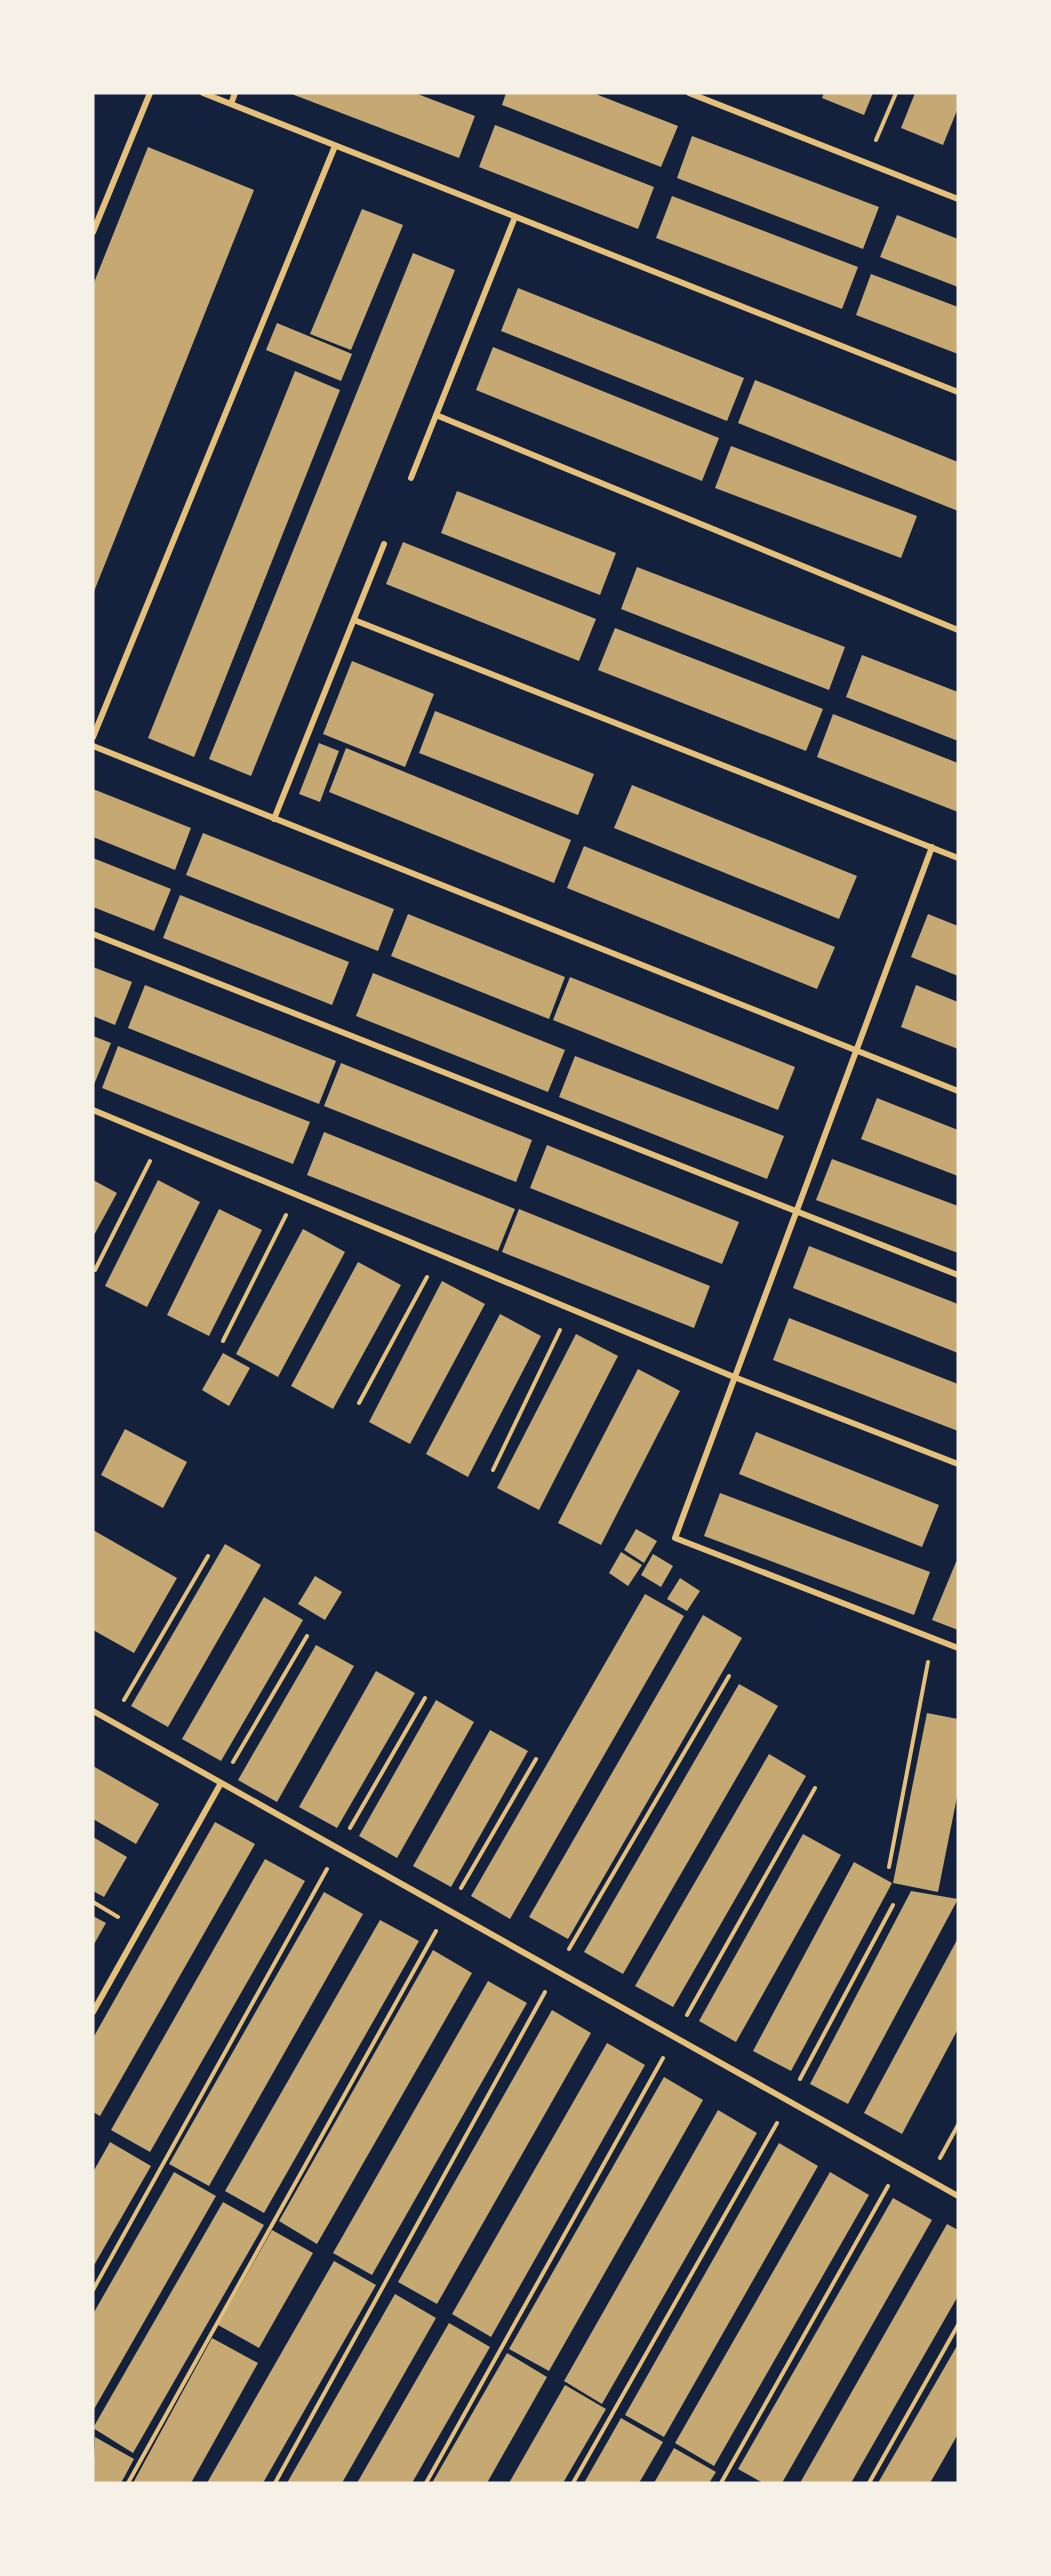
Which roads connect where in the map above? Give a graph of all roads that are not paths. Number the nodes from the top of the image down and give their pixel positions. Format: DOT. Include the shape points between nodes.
graph roads {
  1 [pos="150,93"];
  2 [pos="203,93"];
  3 [pos="235,93"];
  4 [pos="688,93"];
  5 [pos="231,104"];
  6 [pos="335,146"];
  7 [pos="958,199"];
  8 [pos="515,217"];
  9 [pos="93,232"];
  10 [pos="958,392"];
  11 [pos="436,415"];
  12 [pos="411,478"];
  13 [pos="384,544"];
  14 [pos="354,620"];
  15 [pos="958,630"];
  16 [pos="93,737"];
  17 [pos="93,746"];
  18 [pos="274,819"];
  19 [pos="932,847"];
  20 [pos="958,858"];
  21 [pos="93,934"];
  22 [pos="856,1050"];
  23 [pos="958,1091"];
  24 [pos="93,1110"];
  25 [pos="797,1210"];
  26 [pos="958,1275"];
  27 [pos="734,1377"];
  28 [pos="958,1464"];
  29 [pos="958,1648"];
  30 [pos="93,1711"];
  31 [pos="221,1783"];
  32 [pos="93,2012"];
  33 [pos="958,2196"];
  1 -- 9 [label="street"];
  2 -- 5 [label="street"];
  3 -- 5 [label="street"];
  4 -- 7 [label="street"];
  5 -- 6 [label="street"];
  6 -- 8 [label="street"];
  6 -- 16 [label="street"];
  8 -- 10 [label="street"];
  8 -- 11 [label="street"];
  11 -- 12 [label="street"];
  11 -- 15 [label="street"];
  13 -- 14 [label="street"];
  14 -- 18 [label="street"];
  14 -- 19 [label="street"];
  17 -- 18 [label="street"];
  18 -- 22 [label="street"];
  19 -- 20 [label="street"];
  19 -- 22 [label="street"];
  21 -- 25 [label="street"];
  22 -- 23 [label="street"];
  22 -- 25 [label="street"];
  24 -- 27 [label="street"];
  25 -- 26 [label="street"];
  25 -- 27 [label="street"];
  27 -- 28 [label="street"];
  27 -- 29 [label="street" via="675,1538"];
  30 -- 31 [label="street"];
  31 -- 32 [label="street"];
  31 -- 33 [label="street"];
}
